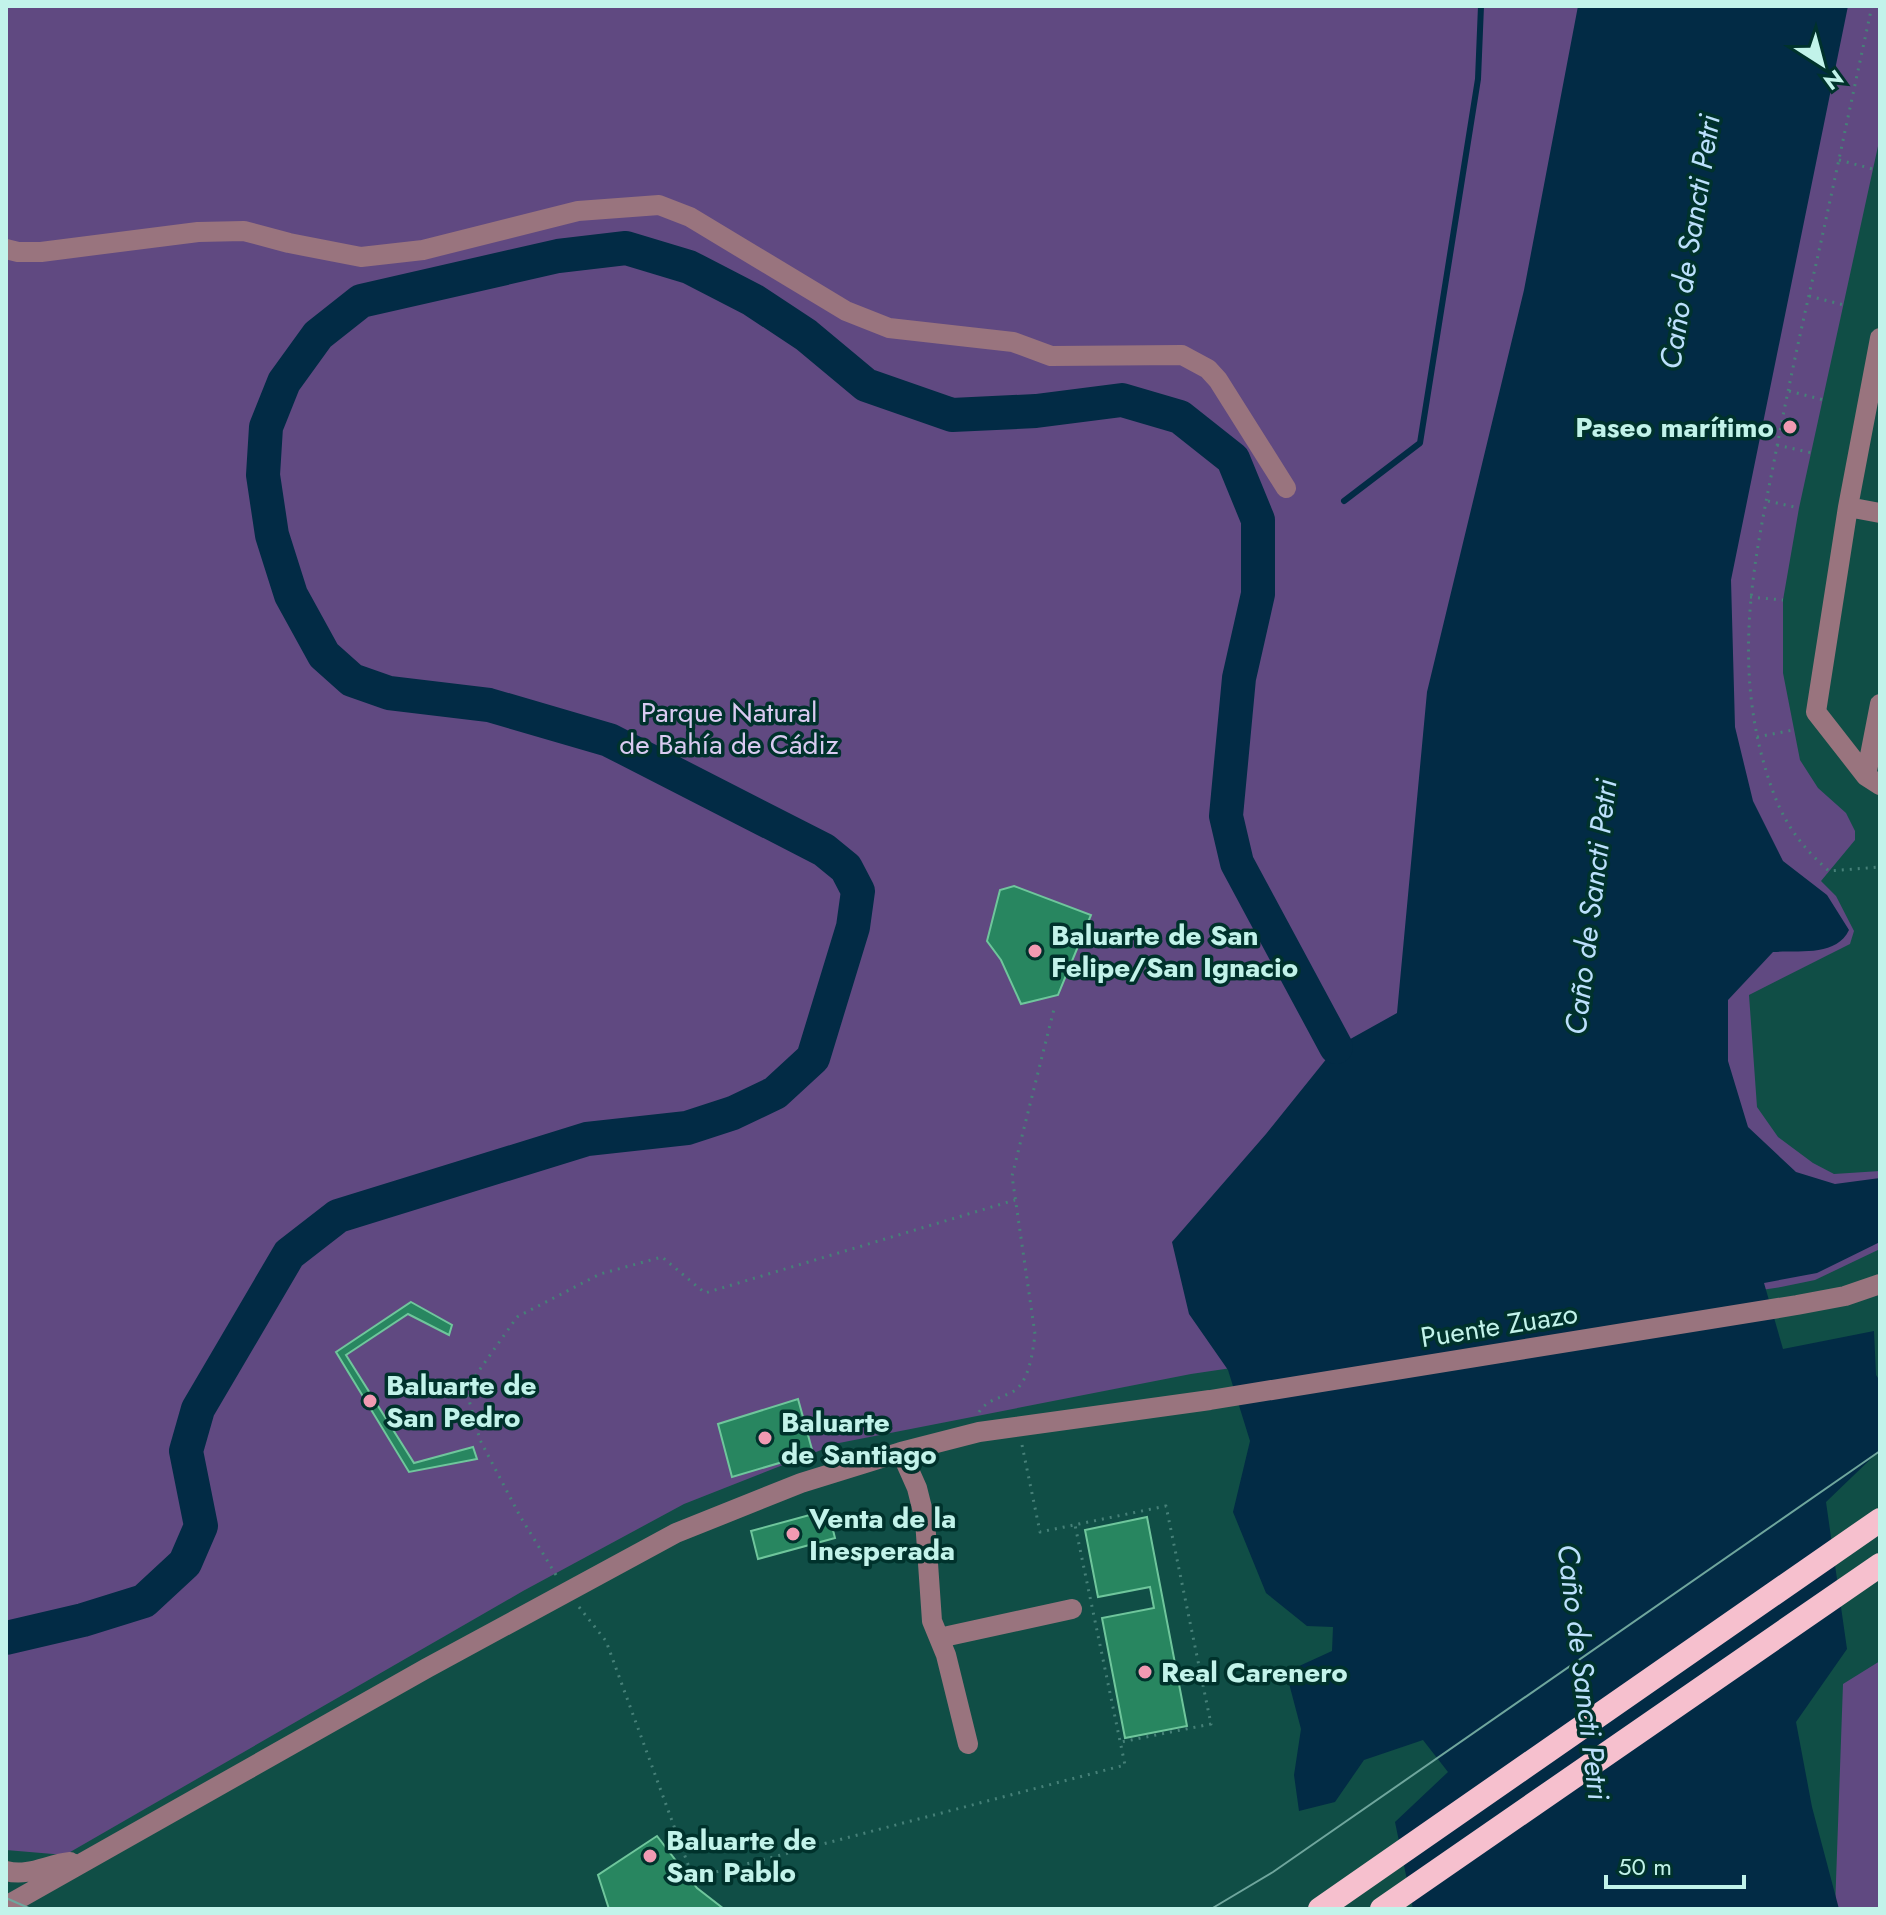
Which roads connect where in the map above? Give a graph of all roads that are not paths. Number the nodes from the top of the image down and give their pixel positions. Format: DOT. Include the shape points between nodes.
graph roads {
  1 [pos="6,249"];
  2 [pos="1880,338"];
  3 [pos="1286,488"];
  4 [pos="1848,507"];
  5 [pos="1880,513"];
  6 [pos="1880,704"];
  7 [pos="1873,781"];
  8 [pos="1880,1284"];
  9 [pos="901,1452"];
  10 [pos="1880,1520"];
  11 [pos="1880,1565"];
  12 [pos="1072,1609"];
  13 [pos="939,1638"];
  14 [pos="968,1744"];
  15 [pos="82,1863"];
  16 [pos="6,1871"];
  17 [pos="6,1906"];
  18 [pos="1320,1909"];
  19 [pos="1382,1909"];
  1 -- 3 [label="street" via="41,252 244,231 361,257 423,250 578,211 659,205 690,217 846,311 889,328 1013,342 1051,356 1182,355 1196,360 1218,380"];
  2 -- 4 [label="street"];
  4 -- 5 [label="street"];
  4 -- 7 [label="street" via="1816,712"];
  6 -- 7 [label="street"];
  8 -- 9 [label="street, Puente Zuazo" via="1797,1305 979,1432"];
  9 -- 13 [label="street" via="925,1520 932,1621"];
  9 -- 15 [label="street, Puente Zuazo" via="735,1507 676,1533"];
  10 -- 18 [label="highway"];
  11 -- 19 [label="highway"];
  12 -- 13 [label="street"];
  13 -- 14 [label="street"];
  15 -- 16 [label="street" via="35,1872"];
  15 -- 17 [label="street, Puente Zuazo"];
}
